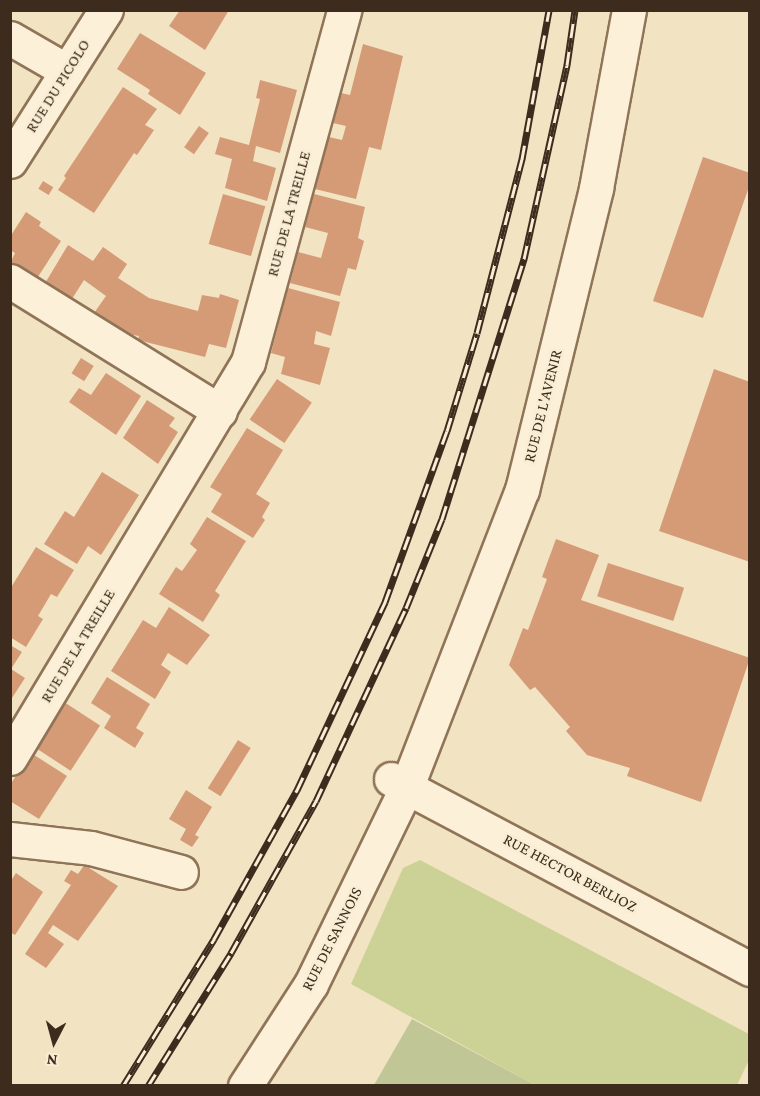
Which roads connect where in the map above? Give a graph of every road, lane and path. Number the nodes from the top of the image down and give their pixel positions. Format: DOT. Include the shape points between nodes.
graph roads {
  1 [pos="106,10"];
  2 [pos="344,10"];
  3 [pos="629,10"];
  4 [pos="10,38"];
  5 [pos="67,71"];
  6 [pos="10,161"];
  7 [pos="10,280"];
  8 [pos="220,411"];
  9 [pos="10,758"];
  10 [pos="399,782"];
  11 [pos="10,839"];
  12 [pos="181,872"];
  13 [pos="750,969"];
  14 [pos="245,1086"];
  1 -- 5 [label="street, RUE DU PICOLO"];
  2 -- 8 [label="street, RUE DE LA TREILLE" via="248,362"];
  3 -- 10 [label="street, RUE DE L'AVENIR" via="596,189 522,490"];
  4 -- 5 [label="street"];
  5 -- 6 [label="street, RUE DU PICOLO"];
  7 -- 8 [label="street"];
  8 -- 9 [label="street, RUE DE LA TREILLE"];
  10 -- 13 [label="street, RUE HECTOR BERLIOZ"];
  10 -- 14 [label="street, RUE DE SANNOIS" via="311,984"];
  11 -- 12 [label="street" via="91,848"];
}
